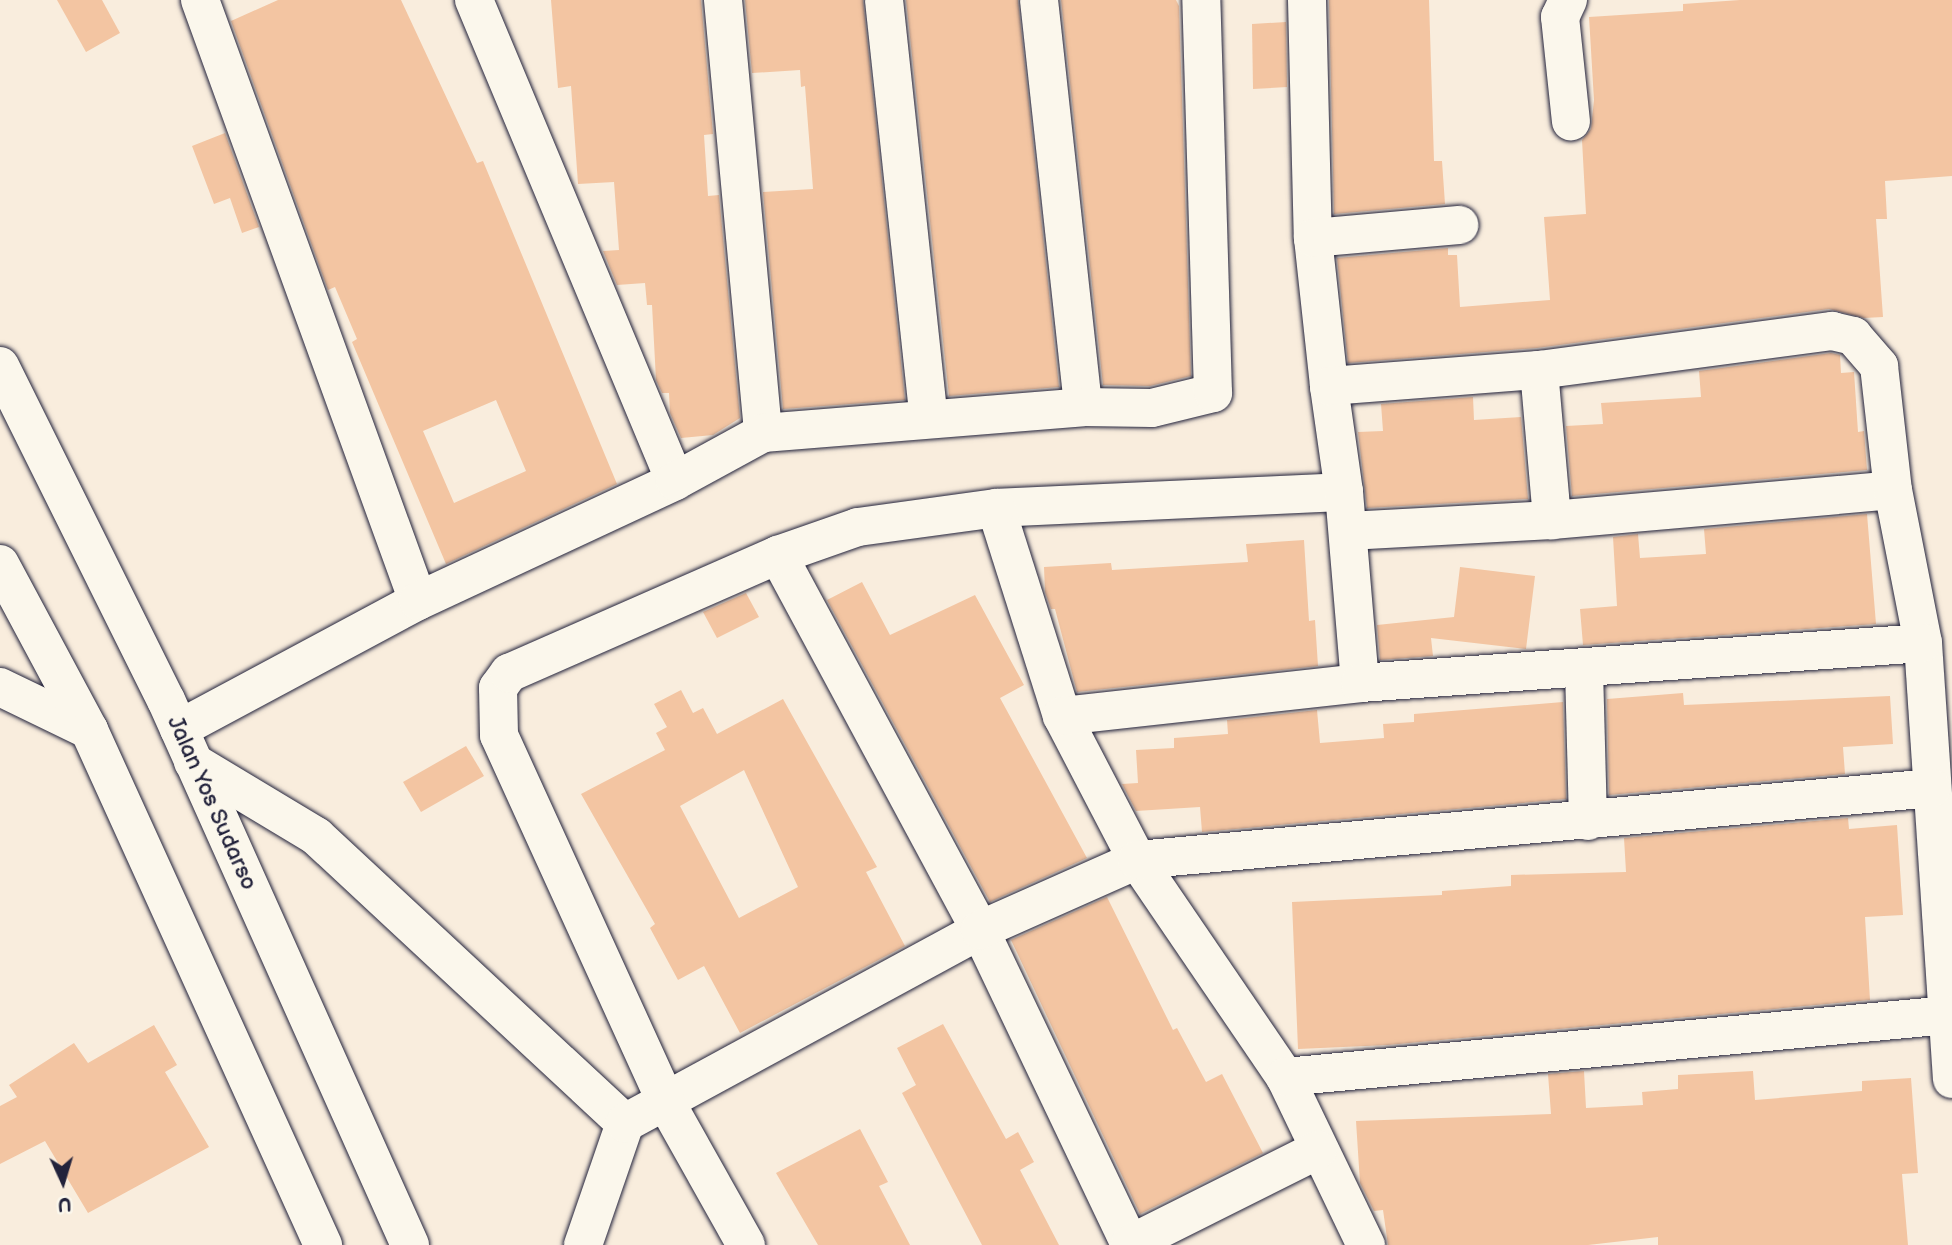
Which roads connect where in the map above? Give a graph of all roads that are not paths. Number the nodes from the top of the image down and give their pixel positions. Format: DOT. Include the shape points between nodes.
graph roads {
  1 [pos="200,0"];
  2 [pos="474,0"];
  3 [pos="723,0"];
  4 [pos="884,0"];
  5 [pos="1039,0"];
  6 [pos="1201,0"];
  7 [pos="1307,0"];
  8 [pos="1568,0"];
  9 [pos="1571,121"];
  10 [pos="1459,225"];
  11 [pos="1313,238"];
  12 [pos="0,366"];
  13 [pos="1539,370"];
  14 [pos="1329,386"];
  15 [pos="1083,407"];
  16 [pos="929,418"];
  17 [pos="763,433"];
  18 [pos="674,481"];
  19 [pos="1893,490"];
  20 [pos="1345,492"];
  21 [pos="996,508"];
  22 [pos="1552,520"];
  23 [pos="1348,531"];
  24 [pos="778,555"];
  25 [pos="0,564"];
  26 [pos="418,601"];
  27 [pos="1923,643"];
  28 [pos="1584,669"];
  29 [pos="1360,682"];
  30 [pos="0,687"];
  31 [pos="1062,716"];
  32 [pos="89,730"];
  33 [pos="186,745"];
  34 [pos="1933,788"];
  35 [pos="1588,821"];
  36 [pos="1136,860"];
  37 [pos="980,930"];
  38 [pos="1948,1015"];
  39 [pos="1285,1077"];
  40 [pos="1952,1079"];
  41 [pos="667,1104"];
  42 [pos="625,1123"];
  43 [pos="1318,1150"];
  44 [pos="323,1245"];
  45 [pos="411,1245"];
  46 [pos="583,1245"];
  47 [pos="746,1245"];
  48 [pos="1366,1245"];
  1 -- 26 [label="street"];
  2 -- 18 [label="street"];
  3 -- 17 [label="street"];
  4 -- 16 [label="street"];
  5 -- 15 [label="street"];
  6 -- 15 [label="street" via="1213,393 1152,408"];
  7 -- 11 [label="street"];
  8 -- 9 [label="street" via="1560,17"];
  10 -- 11 [label="street"];
  11 -- 14 [label="street"];
  12 -- 33 [label="street, Jalan Yos Sudarso"];
  13 -- 14 [label="street"];
  13 -- 19 [label="street" via="1832,331 1853,336 1879,366"];
  13 -- 22 [label="street"];
  14 -- 20 [label="street"];
  15 -- 16 [label="street"];
  16 -- 17 [label="street"];
  17 -- 18 [label="street"];
  18 -- 26 [label="street"];
  19 -- 22 [label="street"];
  19 -- 27 [label="street"];
  20 -- 21 [label="street"];
  20 -- 23 [label="street"];
  21 -- 24 [label="street" via="858,527"];
  21 -- 31 [label="street"];
  22 -- 23 [label="street"];
  23 -- 29 [label="street"];
  24 -- 37 [label="street"];
  24 -- 41 [label="street" via="509,673 498,688 499,735"];
  25 -- 32 [label="street"];
  26 -- 33 [label="street"];
  27 -- 28 [label="street"];
  27 -- 34 [label="street"];
  28 -- 29 [label="street"];
  28 -- 35 [label="street"];
  29 -- 31 [label="street"];
  30 -- 32 [label="street"];
  31 -- 36 [label="street"];
  32 -- 44 [label="street"];
  33 -- 42 [label="street" via="316,836"];
  33 -- 45 [label="street, Jalan Yos Sudarso"];
  34 -- 35 [label="street"];
  34 -- 38 [label="street"];
  35 -- 36 [label="street"];
  36 -- 37 [label="street"];
  36 -- 39 [label="street"];
  37 -- 41 [label="street"];
  37 -- 43 [label="street" via="1130,1244"];
  38 -- 39 [label="street"];
  38 -- 40 [label="street"];
  39 -- 43 [label="street"];
  41 -- 42 [label="street"];
  41 -- 47 [label="street"];
  42 -- 46 [label="street"];
  43 -- 48 [label="street"];
}
